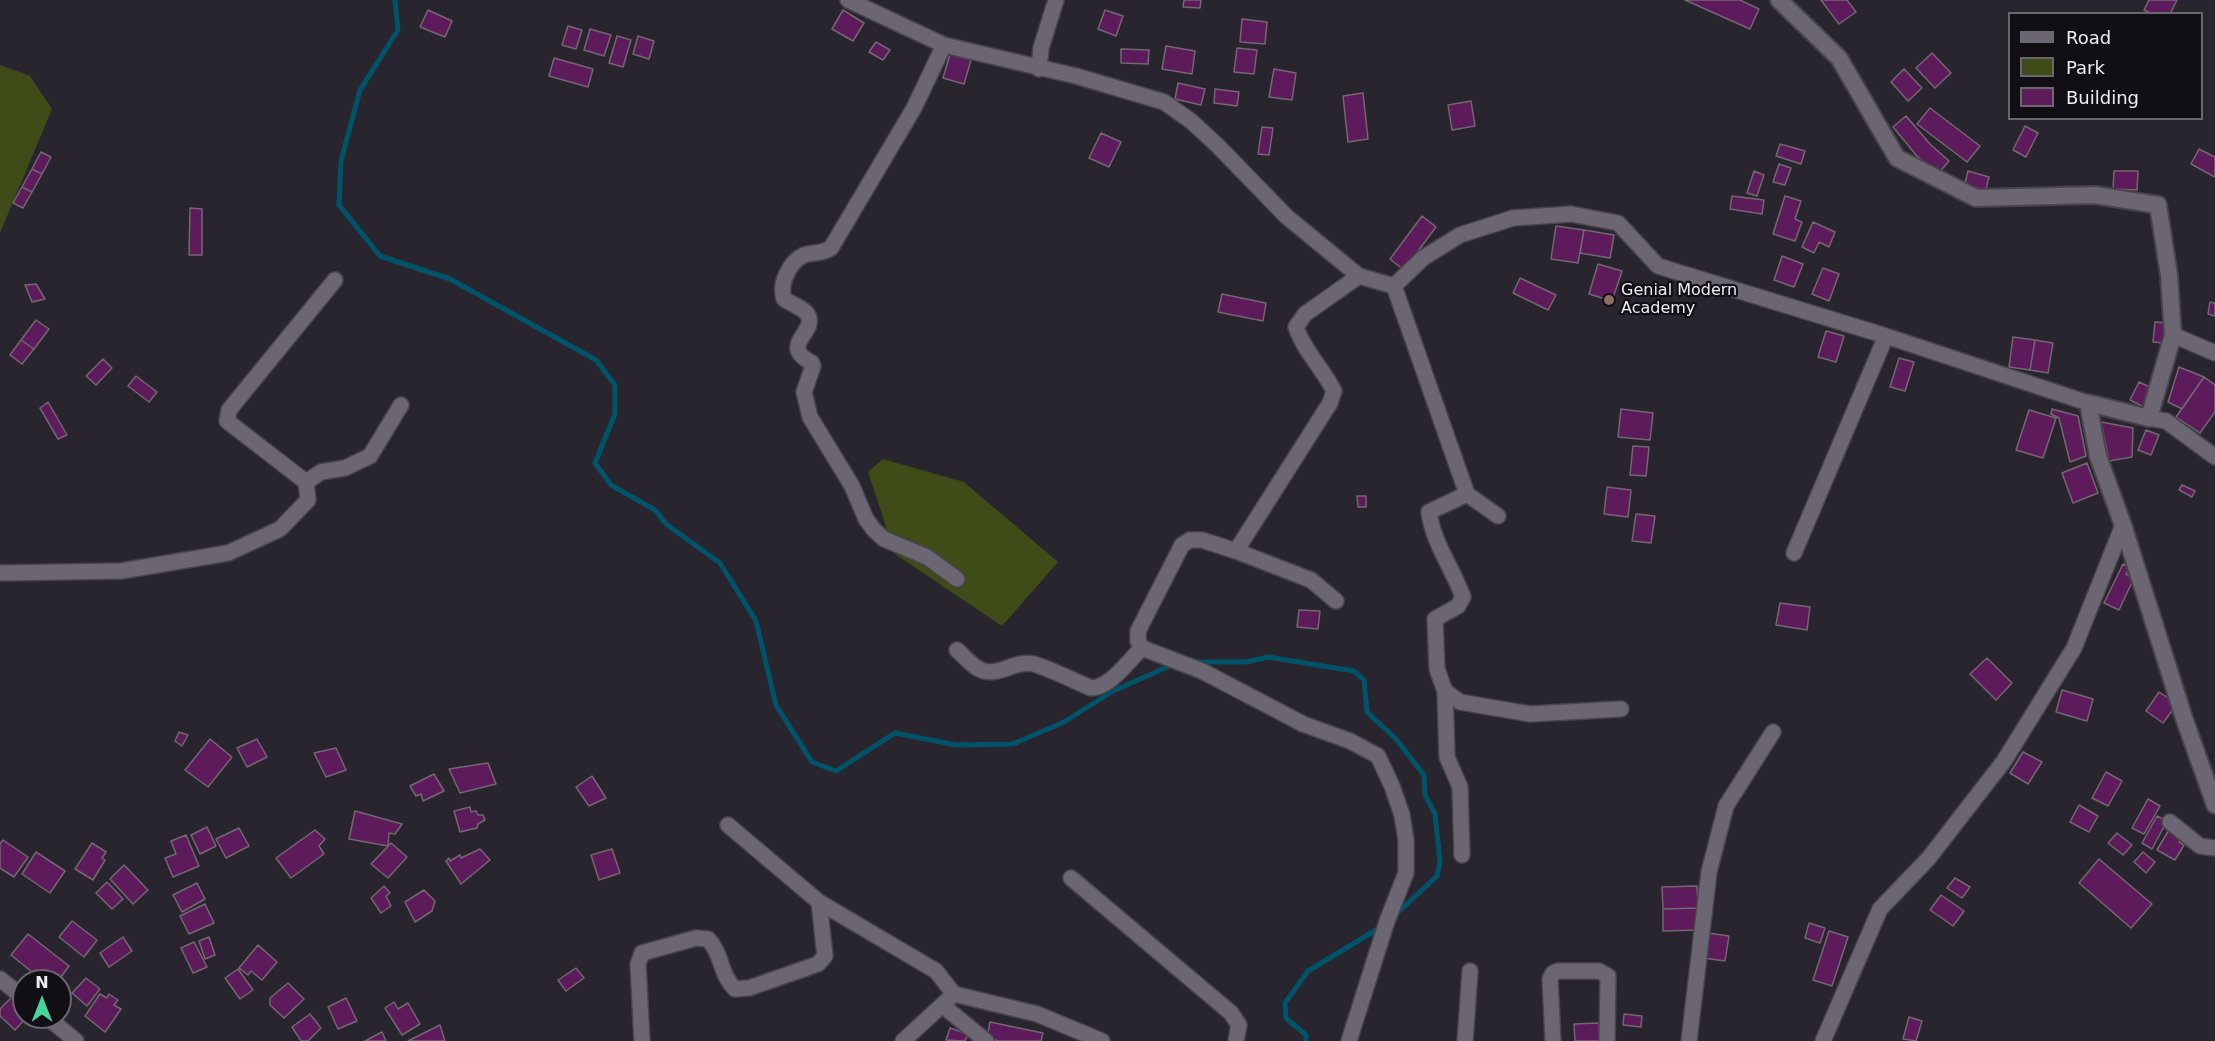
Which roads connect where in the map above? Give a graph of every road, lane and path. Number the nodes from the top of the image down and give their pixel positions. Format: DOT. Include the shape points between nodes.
graph roads {
  1 [pos="848,0"];
  2 [pos="1056,0"];
  3 [pos="1779,0"];
  4 [pos="944,45"];
  5 [pos="1039,69"];
  6 [pos="1359,276"];
  7 [pos="335,280"];
  8 [pos="1394,286"];
  9 [pos="2173,335"];
  10 [pos="1886,336"];
  11 [pos="2215,353"];
  12 [pos="2088,403"];
  13 [pos="401,405"];
  14 [pos="2150,418"];
  15 [pos="2215,457"];
  16 [pos="306,482"];
  17 [pos="1467,494"];
  18 [pos="1498,516"];
  19 [pos="2122,525"];
  20 [pos="1236,551"];
  21 [pos="1794,553"];
  22 [pos="0,573"];
  23 [pos="957,579"];
  24 [pos="1336,601"];
  25 [pos="1142,648"];
  26 [pos="957,651"];
  27 [pos="1444,691"];
  28 [pos="1621,709"];
  29 [pos="1773,732"];
  30 [pos="2215,805"];
  31 [pos="2170,822"];
  32 [pos="728,825"];
  33 [pos="2215,848"];
  34 [pos="1462,855"];
  35 [pos="1071,878"];
  36 [pos="819,902"];
  37 [pos="1470,970"];
  38 [pos="0,979"];
  39 [pos="12,988"];
  40 [pos="954,994"];
  41 [pos="942,1005"];
  42 [pos="62,1029"];
  43 [pos="76,1041"];
  44 [pos="642,1041"];
  45 [pos="903,1041"];
  46 [pos="986,1041"];
  47 [pos="1102,1041"];
  48 [pos="1236,1041"];
  49 [pos="1349,1041"];
  50 [pos="1465,1041"];
  51 [pos="1553,1041"];
  52 [pos="1607,1041"];
  53 [pos="1689,1041"];
  54 [pos="1823,1041"];
  1 -- 4 [label="street"];
  2 -- 5 [label="street" via="1041,48"];
  3 -- 9 [label="street" via="1839,58 1897,158 1976,198 2095,195 2158,205"];
  4 -- 5 [label="street"];
  4 -- 23 [label="street" via="914,108 831,248 800,257 788,272 782,293 784,299 809,316 810,323 798,349 813,366 804,392 810,417 852,486 866,519 884,539 927,557"];
  5 -- 6 [label="street" via="1164,102 1218,146 1287,217"];
  6 -- 8 [label="street"];
  6 -- 20 [label="street" via="1305,314 1296,327 1334,392"];
  7 -- 16 [label="street" via="229,410 227,421"];
  8 -- 10 [label="street" via="1423,258 1460,235 1513,218 1571,214 1617,223 1658,266"];
  8 -- 17 [label="street"];
  9 -- 11 [label="street"];
  9 -- 14 [label="street"];
  10 -- 12 [label="street"];
  10 -- 21 [label="street"];
  12 -- 14 [label="street"];
  12 -- 19 [label="street" via="2098,456"];
  13 -- 16 [label="street" via="370,456 345,468 321,472"];
  14 -- 15 [label="street" via="2166,421"];
  16 -- 22 [label="street" via="308,500 280,529 228,553 121,571"];
  17 -- 18 [label="street"];
  17 -- 27 [label="street" via="1429,512 1463,597 1458,606 1435,619 1437,669"];
  19 -- 30 [label="street"];
  19 -- 54 [label="street" via="2074,648 2004,761 1928,859 1880,909"];
  20 -- 24 [label="street" via="1311,580"];
  20 -- 25 [label="street" via="1202,540 1182,545 1138,631"];
  25 -- 26 [label="street" via="1098,688 1033,664 996,671 979,669"];
  25 -- 49 [label="street" via="1202,671 1303,724 1378,756 1402,815 1406,873"];
  27 -- 28 [label="street" via="1460,702 1530,714"];
  27 -- 34 [label="street" via="1447,758 1460,786"];
  29 -- 53 [label="street" via="1726,806 1709,872"];
  31 -- 33 [label="street" via="2200,846"];
  32 -- 36 [label="street"];
  35 -- 48 [label="street" via="1231,1013 1239,1025"];
  36 -- 40 [label="street" via="936,971"];
  36 -- 44 [label="street" via="825,956 818,964 749,988 735,989 726,980 716,947 708,939 696,938 642,953 638,964"];
  37 -- 50 [label="street"];
  38 -- 39 [label="street"];
  40 -- 41 [label="street"];
  40 -- 47 [label="street" via="1037,1014"];
  41 -- 45 [label="street"];
  41 -- 46 [label="street"];
  42 -- 43 [label="street"];
  51 -- 52 [label="street" via="1550,979 1557,970 1599,971 1608,976"];
}
